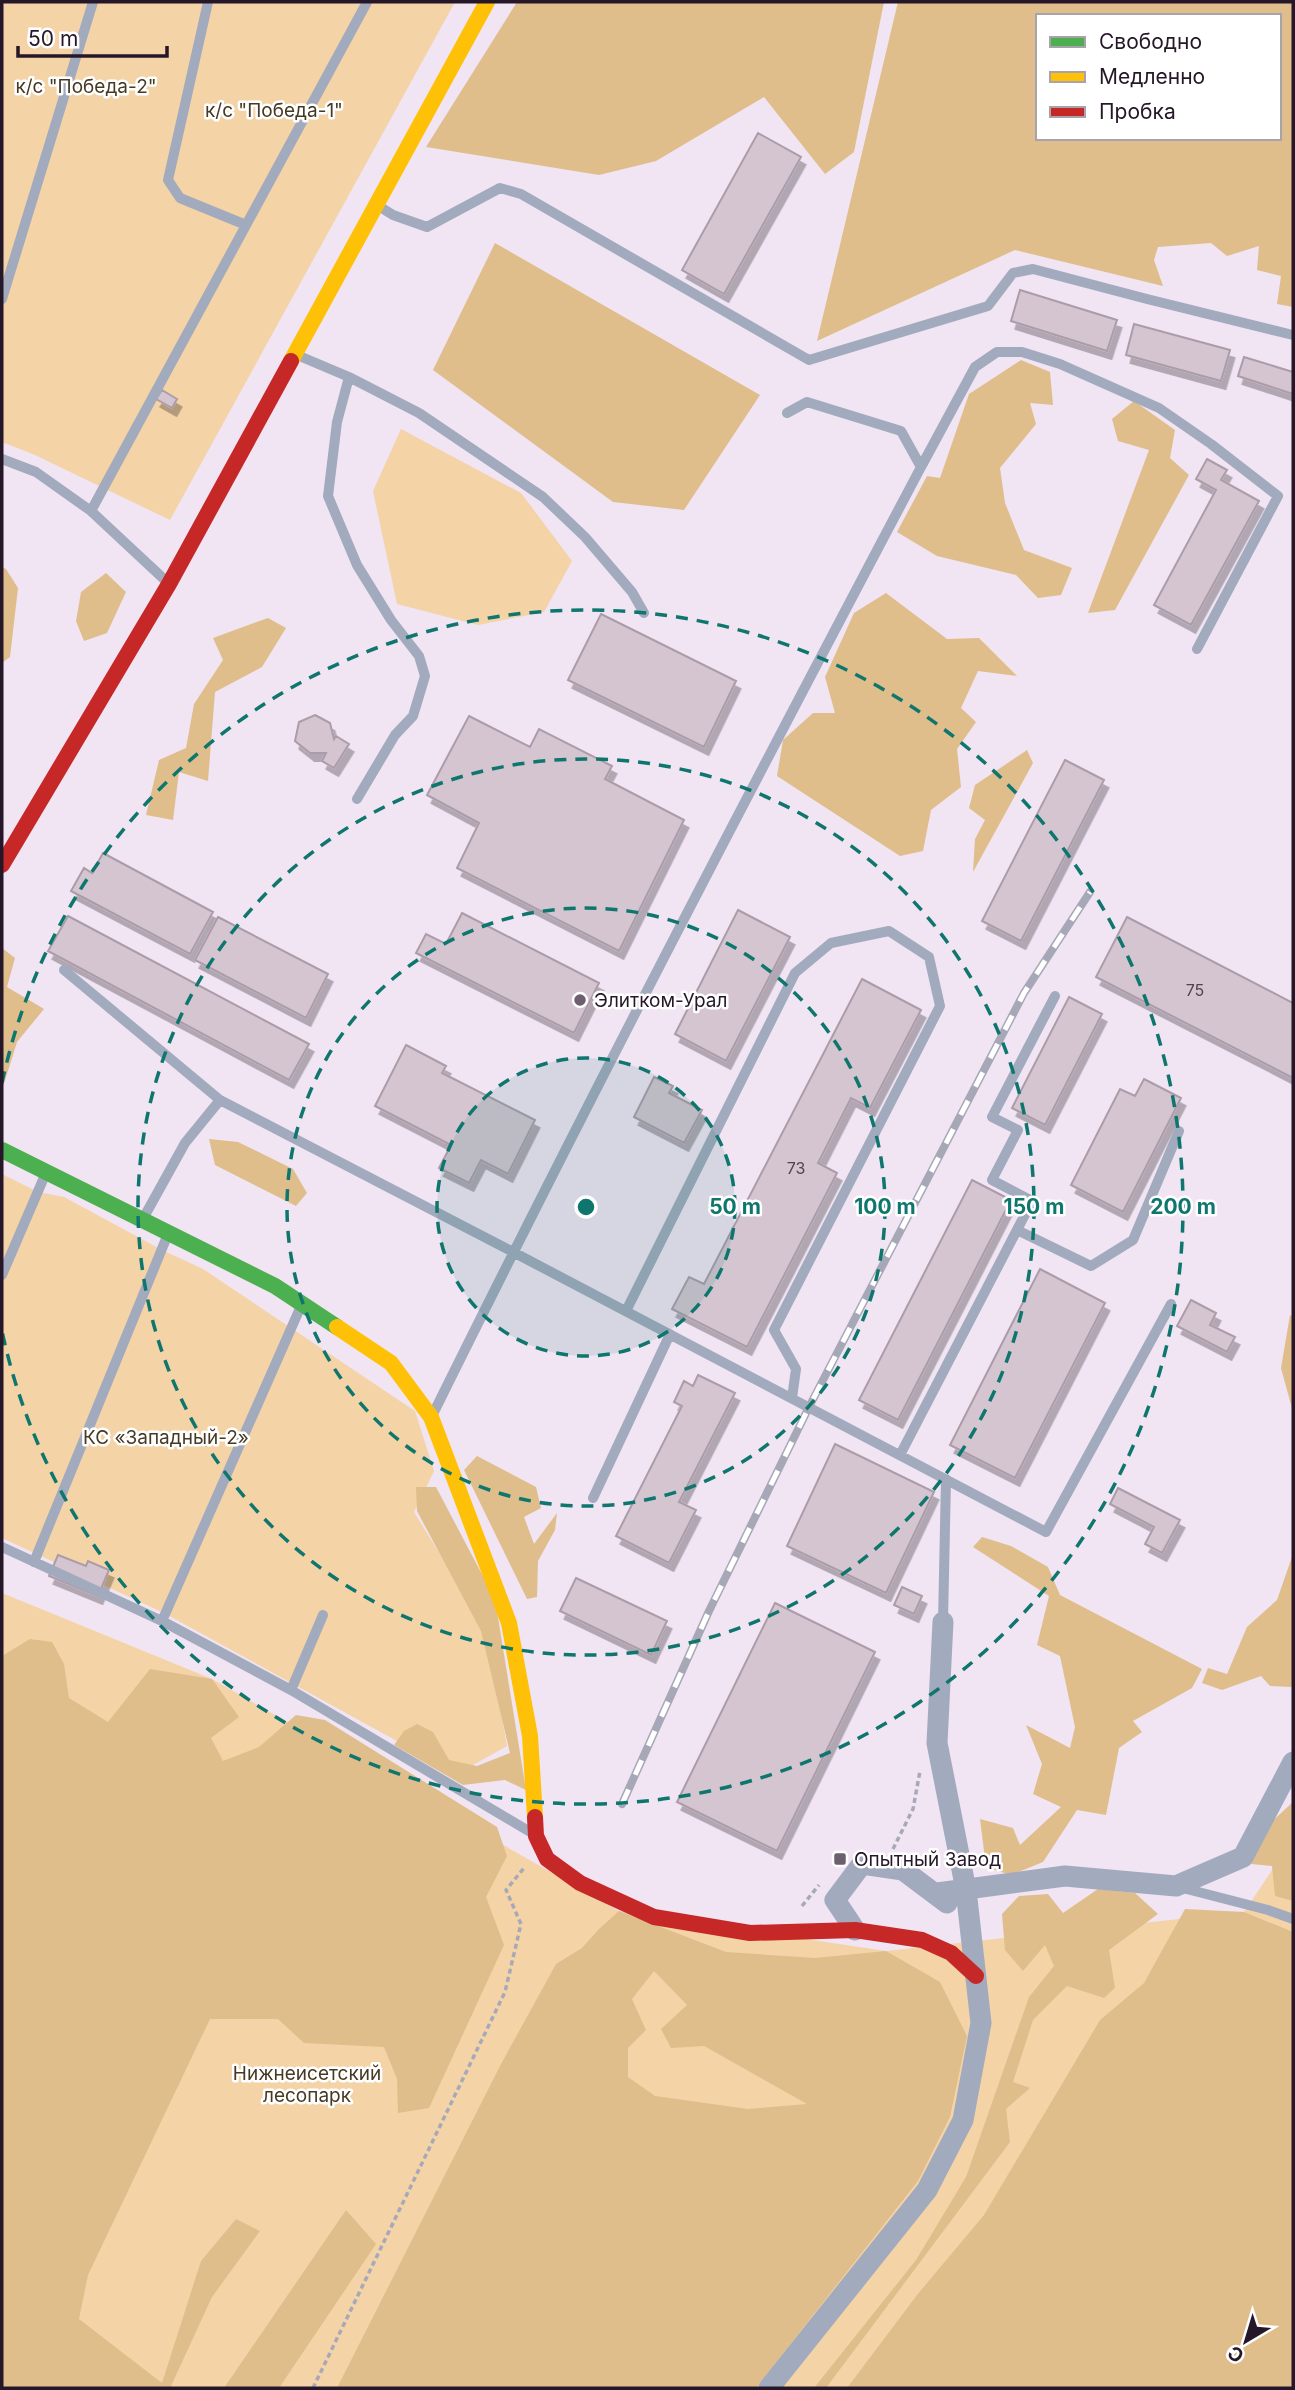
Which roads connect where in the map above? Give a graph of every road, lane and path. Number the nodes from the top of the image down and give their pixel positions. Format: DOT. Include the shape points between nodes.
graph roads {
  1 [pos="93,2"];
  2 [pos="208,2"];
  3 [pos="367,2"];
  4 [pos="487,2"];
  5 [pos="376,205"];
  6 [pos="246,225"];
  7 [pos="2,299"];
  8 [pos="1293,335"];
  9 [pos="295,354"];
  10 [pos="349,377"];
  11 [pos="787,413"];
  12 [pos="2,459"];
  13 [pos="920,467"];
  14 [pos="91,511"];
  15 [pos="169,584"];
  16 [pos="644,613"];
  17 [pos="1197,649"];
  18 [pos="357,799"];
  19 [pos="2,865"];
  20 [pos="64,970"];
  21 [pos="1055,996"];
  22 [pos="219,1100"];
  23 [pos="1179,1131"];
  24 [pos="2,1150"];
  25 [pos="47,1172"];
  26 [pos="143,1220"];
  27 [pos="1017,1230"];
  28 [pos="169,1233"];
  29 [pos="513,1252"];
  30 [pos="2,1275"];
  31 [pos="302,1304"];
  32 [pos="1171,1304"];
  33 [pos="626,1311"];
  34 [pos="670,1334"];
  35 [pos="792,1398"];
  36 [pos="431,1417"];
  37 [pos="900,1455"];
  38 [pos="946,1479"];
  39 [pos="593,1498"];
  40 [pos="2,1547"];
  41 [pos="34,1562"];
  42 [pos="323,1615"];
  43 [pos="162,1620"];
  44 [pos="943,1622"];
  45 [pos="291,1690"];
  46 [pos="1293,1762"];
  47 [pos="921,1769"];
  48 [pos="538,1841"];
  49 [pos="891,1852"];
  50 [pos="823,1880"];
  51 [pos="1176,1886"];
  52 [pos="965,1890"];
  53 [pos="937,1894"];
  54 [pos="1293,1919"];
  55 [pos="970,1922"];
  56 [pos="855,1930"];
  57 [pos="780,1932"];
  58 [pos="976,1976"];
  59 [pos="313,2388"];
  60 [pos="769,2388"];
  1 -- 7 [label="lane"];
  2 -- 6 [label="lane" via="168,180 180,198"];
  3 -- 6 [label="lane"];
  4 -- 5 [label="street"];
  5 -- 8 [label="lane" via="428,227 500,188 521,194 808,360 988,306 1013,273 1033,269"];
  5 -- 9 [label="street"];
  6 -- 14 [label="lane"];
  9 -- 10 [label="lane"];
  9 -- 15 [label="street"];
  10 -- 16 [label="lane" via="419,414 542,496 585,537"];
  10 -- 18 [label="lane" via="337,422 328,496 357,565 419,656 425,676 413,716 395,734"];
  11 -- 13 [label="lane" via="807,402 901,431"];
  12 -- 14 [label="lane" via="36,472"];
  13 -- 17 [label="lane" via="975,367 997,352 1022,352 1060,364 1159,408 1278,496"];
  13 -- 29 [label="lane"];
  14 -- 15 [label="lane"];
  15 -- 19 [label="street"];
  20 -- 22 [label="lane"];
  21 -- 27 [label="lane" via="992,1117 1017,1130 992,1180 1032,1201"];
  22 -- 26 [label="lane" via="185,1143"];
  22 -- 29 [label="lane"];
  23 -- 27 [label="lane" via="1133,1240 1091,1266"];
  24 -- 25 [label="street"];
  25 -- 26 [label="street"];
  25 -- 30 [label="lane"];
  26 -- 28 [label="street"];
  27 -- 37 [label="lane"];
  28 -- 31 [label="street"];
  28 -- 41 [label="lane"];
  29 -- 33 [label="lane"];
  29 -- 36 [label="lane"];
  31 -- 36 [label="street" via="391,1363"];
  31 -- 43 [label="lane"];
  32 -- 38 [label="lane" via="1046,1532"];
  33 -- 34 [label="lane"];
  33 -- 35 [label="lane" via="795,972 831,943 889,931 929,957 940,1006 774,1330 796,1369"];
  34 -- 35 [label="lane"];
  34 -- 39 [label="lane"];
  35 -- 37 [label="lane"];
  36 -- 48 [label="street" via="509,1623 530,1736"];
  37 -- 38 [label="lane"];
  38 -- 44 [label="lane"];
  40 -- 41 [label="lane"];
  41 -- 43 [label="lane"];
  42 -- 45 [label="lane"];
  43 -- 45 [label="lane"];
  44 -- 52 [label="street" via="937,1743"];
  45 -- 48 [label="lane"];
  46 -- 51 [label="street" via="1243,1857"];
  47 -- 49 [label="path" via="913,1809"];
  48 -- 57 [label="street" via="548,1859 580,1884 654,1917 750,1933"];
  48 -- 59 [label="path" via="506,1890 521,1924 505,1992"];
  50 -- 57 [label="path"];
  51 -- 52 [label="street" via="1065,1876"];
  51 -- 54 [label="lane"];
  52 -- 53 [label="street"];
  52 -- 55 [label="street"];
  53 -- 55 [label="street"];
  53 -- 56 [label="street" via="903,1870 862,1864 835,1900"];
  55 -- 58 [label="street"];
  56 -- 57 [label="street"];
  56 -- 58 [label="street" via="922,1940 951,1953"];
  58 -- 60 [label="street" via="981,2023 963,2120 927,2190"];
}
